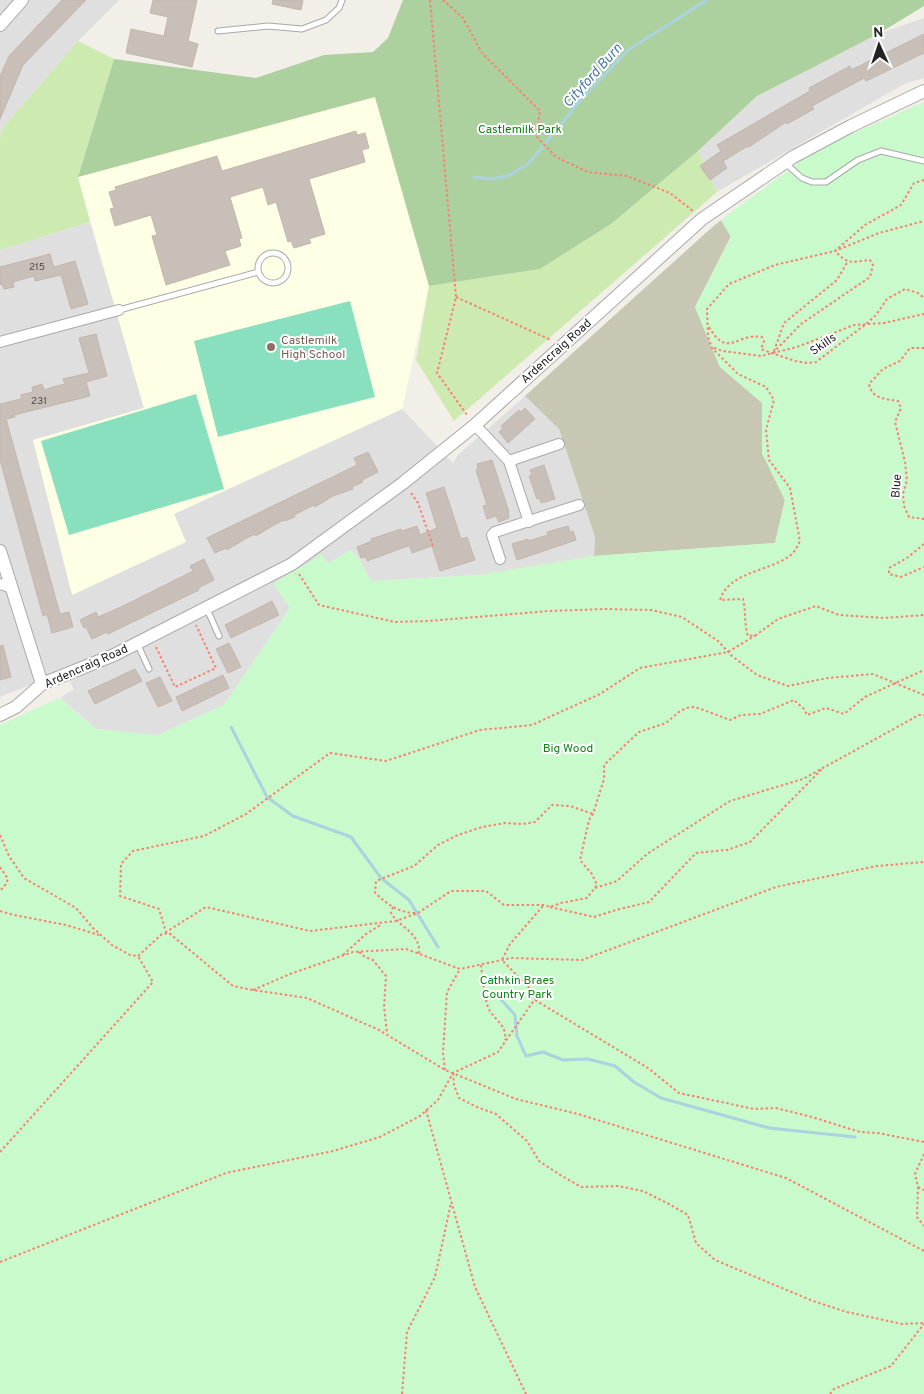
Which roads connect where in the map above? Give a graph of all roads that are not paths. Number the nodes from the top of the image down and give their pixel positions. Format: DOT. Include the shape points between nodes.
graph roads {
  1 [pos="342,0"];
  2 [pos="19,1"];
  3 [pos="0,25"];
  4 [pos="218,31"];
  5 [pos="924,91"];
  6 [pos="924,161"];
  7 [pos="785,162"];
  8 [pos="258,272"];
  9 [pos="119,310"];
  10 [pos="0,342"];
  11 [pos="475,425"];
  12 [pos="559,444"];
  13 [pos="509,461"];
  14 [pos="579,505"];
  15 [pos="529,522"];
  16 [pos="0,551"];
  17 [pos="500,559"];
  18 [pos="5,585"];
  19 [pos="207,608"];
  20 [pos="219,636"];
  21 [pos="137,643"];
  22 [pos="149,669"];
  23 [pos="42,684"];
  24 [pos="0,715"];
  1 -- 4 [label="lane" via="339,8 326,20 302,29 268,26"];
  2 -- 3 [label="street"];
  5 -- 7 [label="street, Ardencraig Road"];
  6 -- 7 [label="lane" via="881,151 858,160 826,182 802,178"];
  7 -- 11 [label="street, Ardencraig Road" via="702,219"];
  8 -- 8 [label="lane" via="260,260 269,253 281,254 288,264 287,276 277,283 266,282"];
  8 -- 9 [label="lane"];
  9 -- 10 [label="street"];
  11 -- 13 [label="street"];
  11 -- 19 [label="street, Ardencraig Road" via="403,484 292,564"];
  12 -- 13 [label="street"];
  13 -- 15 [label="street"];
  14 -- 15 [label="street"];
  15 -- 17 [label="street" via="492,535"];
  16 -- 18 [label="street"];
  18 -- 23 [label="street"];
  19 -- 20 [label="lane"];
  19 -- 21 [label="street, Ardencraig Road"];
  21 -- 22 [label="lane"];
  21 -- 23 [label="street, Ardencraig Road"];
  23 -- 24 [label="street, Ardencraig Road" via="16,707"];
}
